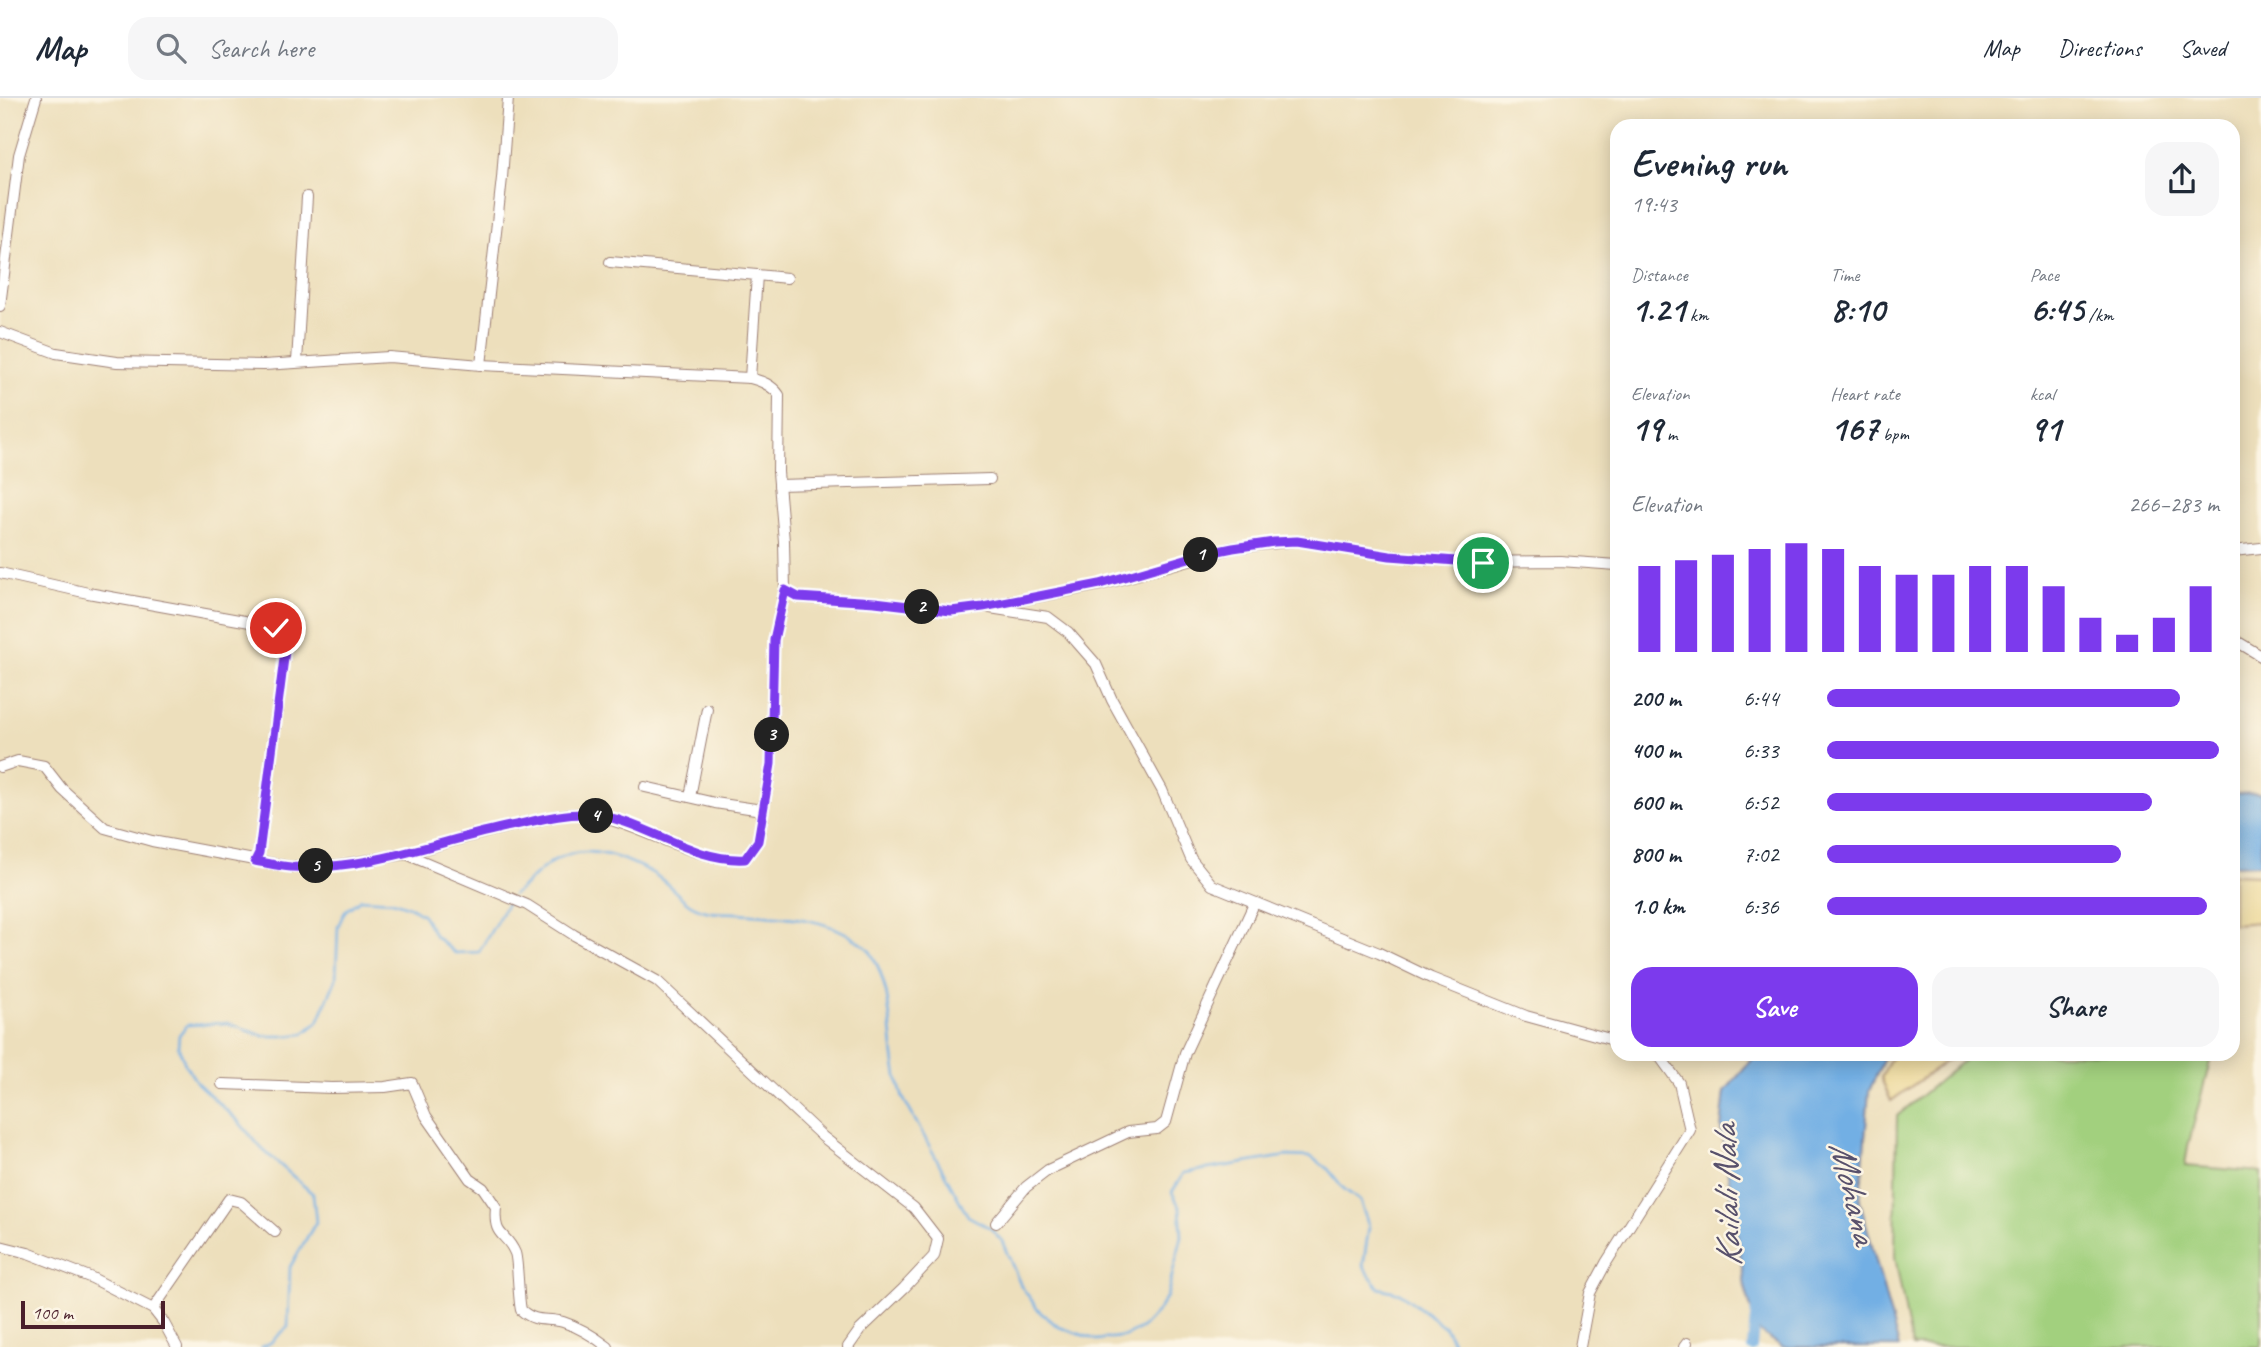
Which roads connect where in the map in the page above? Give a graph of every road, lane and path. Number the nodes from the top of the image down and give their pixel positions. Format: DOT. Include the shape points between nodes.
graph roads {
  1 [pos="36,98"];
  2 [pos="508,98"];
  3 [pos="307,197"];
  4 [pos="611,262"];
  5 [pos="757,275"];
  6 [pos="787,278"];
  7 [pos="0,306"];
  8 [pos="0,332"];
  9 [pos="297,362"];
  10 [pos="481,365"];
  11 [pos="750,378"];
  12 [pos="990,479"];
  13 [pos="779,485"];
  14 [pos="2261,548"];
  15 [pos="2240,550"];
  16 [pos="1610,565"];
  17 [pos="0,573"];
  18 [pos="785,590"];
  19 [pos="983,607"];
  20 [pos="2240,643"];
  21 [pos="2261,656"];
  22 [pos="707,709"];
  23 [pos="0,767"];
  24 [pos="645,787"];
  25 [pos="690,797"];
  26 [pos="762,810"];
  27 [pos="406,854"];
  28 [pos="255,861"];
  29 [pos="1254,904"];
  30 [pos="1610,1039"];
  31 [pos="1663,1061"];
  32 [pos="222,1083"];
  33 [pos="996,1223"];
  34 [pos="275,1232"];
  35 [pos="0,1246"];
  36 [pos="153,1309"];
  37 [pos="177,1347"];
  38 [pos="608,1347"];
  39 [pos="848,1347"];
  40 [pos="1580,1347"];
  1 -- 7 [label="street" via="19,155"];
  2 -- 10 [label="street"];
  3 -- 9 [label="street"];
  4 -- 5 [label="street"];
  5 -- 6 [label="street"];
  5 -- 11 [label="street"];
  8 -- 9 [label="street" via="56,353 117,362"];
  9 -- 10 [label="street" via="390,357"];
  10 -- 11 [label="street"];
  11 -- 13 [label="street" via="774,388 779,395"];
  12 -- 13 [label="street"];
  13 -- 18 [label="street"];
  14 -- 15 [label="street"];
  16 -- 19 [label="street" via="1466,562 1274,542"];
  17 -- 28 [label="street" via="261,624 287,635"];
  18 -- 19 [label="street" via="798,597 951,611"];
  18 -- 26 [label="street" via="774,640 771,764"];
  19 -- 29 [label="street" via="1048,617 1068,632 1096,664 1162,790 1191,859 1212,885"];
  20 -- 21 [label="street"];
  22 -- 25 [label="street"];
  23 -- 28 [label="street" via="18,761 44,766 105,828"];
  24 -- 25 [label="street"];
  25 -- 26 [label="street"];
  26 -- 27 [label="street" via="758,841 745,859 710,857 630,824 590,814 480,833"];
  27 -- 28 [label="street" via="339,865 291,867"];
  27 -- 39 [label="street" via="519,901 657,981 822,1137 914,1208 938,1239 934,1255 860,1329"];
  29 -- 30 [label="street" via="1526,1016"];
  29 -- 33 [label="street" via="1185,1053 1166,1122 1157,1129 1128,1132 1048,1170 1026,1187"];
  31 -- 40 [label="street" via="1679,1083 1690,1130 1605,1263 1590,1293"];
  32 -- 38 [label="street" via="332,1088 412,1083 426,1116 470,1179 496,1207 498,1231 516,1254 520,1310 535,1320 562,1321"];
  34 -- 36 [label="street" via="241,1202 229,1199"];
  35 -- 36 [label="street" via="79,1273"];
  36 -- 37 [label="street"];
}
